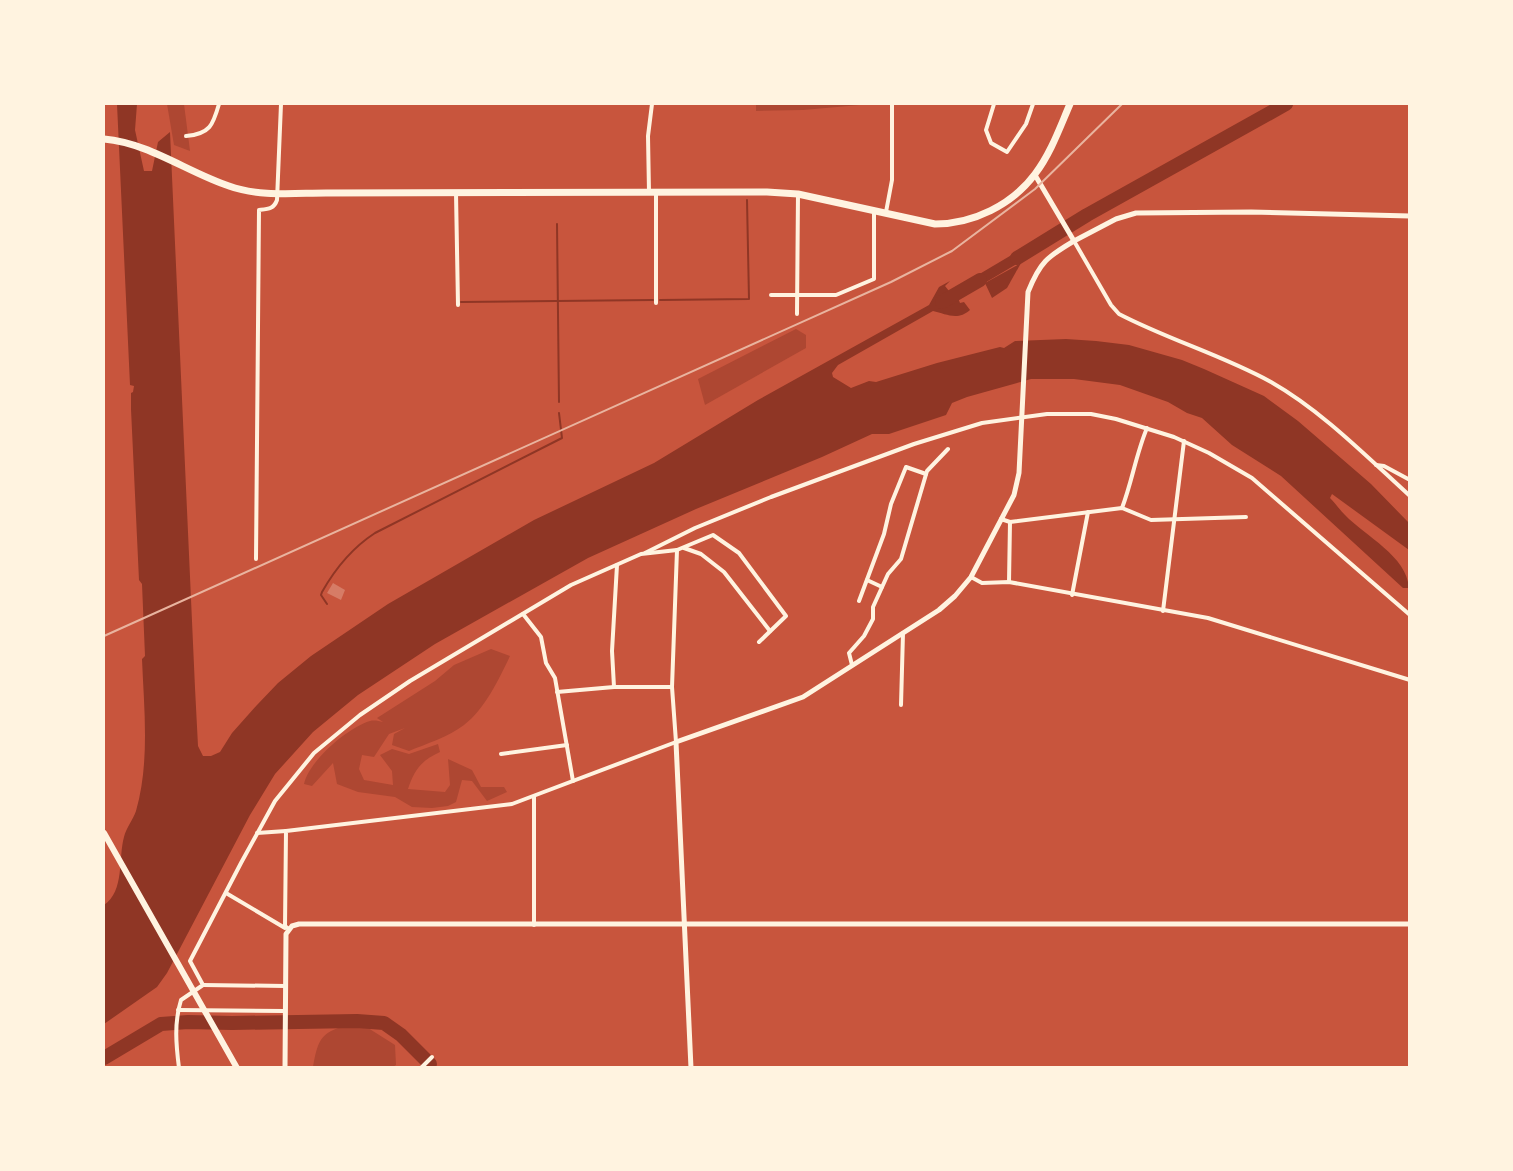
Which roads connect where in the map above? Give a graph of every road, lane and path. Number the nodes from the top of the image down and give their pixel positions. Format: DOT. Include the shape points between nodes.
graph roads {
  1 [pos="219,104"];
  2 [pos="280,104"];
  3 [pos="652,104"];
  4 [pos="892,104"];
  5 [pos="994,104"];
  6 [pos="1033,104"];
  7 [pos="1070,104"];
  8 [pos="186,136"];
  9 [pos="105,139"];
  10 [pos="1035,175"];
  11 [pos="276,192"];
  12 [pos="652,192"];
  13 [pos="456,193"];
  14 [pos="798,194"];
  15 [pos="874,211"];
  16 [pos="886,213"];
  17 [pos="1410,216"];
  18 [pos="1073,238"];
  19 [pos="771,295"];
  20 [pos="798,295"];
  21 [pos="656,303"];
  22 [pos="458,304"];
  23 [pos="797,314"];
  24 [pos="1022,416"];
  25 [pos="1147,428"];
  26 [pos="1184,441"];
  27 [pos="948,449"];
  28 [pos="1375,465"];
  29 [pos="927,474"];
  30 [pos="1410,480"];
  31 [pos="1410,496"];
  32 [pos="1122,508"];
  33 [pos="1088,512"];
  34 [pos="1246,517"];
  35 [pos="1001,519"];
  36 [pos="1173,520"];
  37 [pos="1010,522"];
  38 [pos="683,548"];
  39 [pos="677,550"];
  40 [pos="641,554"];
  41 [pos="256,559"];
  42 [pos="617,565"];
  43 [pos="971,577"];
  44 [pos="867,580"];
  45 [pos="1009,582"];
  46 [pos="883,587"];
  47 [pos="1072,595"];
  48 [pos="859,601"];
  49 [pos="1163,610"];
  50 [pos="523,614"];
  51 [pos="1410,615"];
  52 [pos="770,631"];
  53 [pos="903,633"];
  54 [pos="759,642"];
  55 [pos="852,665"];
  56 [pos="1410,680"];
  57 [pos="614,687"];
  58 [pos="672,687"];
  59 [pos="557,692"];
  60 [pos="901,705"];
  61 [pos="676,742"];
  62 [pos="567,745"];
  63 [pos="501,754"];
  64 [pos="573,781"];
  65 [pos="534,797"];
  66 [pos="286,831"];
  67 [pos="257,833"];
  68 [pos="104,834"];
  69 [pos="226,893"];
  70 [pos="1410,924"];
  71 [pos="534,925"];
  72 [pos="683,925"];
  73 [pos="289,929"];
  74 [pos="203,985"];
  75 [pos="285,986"];
  76 [pos="285,1011"];
  77 [pos="178,1012"];
  78 [pos="432,1057"];
  79 [pos="179,1068"];
  80 [pos="237,1068"];
  81 [pos="285,1068"];
  82 [pos="422,1068"];
  83 [pos="691,1068"];
  1 -- 8 [label="street" via="205,132"];
  2 -- 11 [label="street"];
  3 -- 12 [label="street" via="648,135"];
  4 -- 16 [label="street" via="892,180"];
  5 -- 6 [label="street" via="986,129 991,143 1007,152 1026,124"];
  7 -- 10 [label="highway"];
  9 -- 11 [label="highway" via="137,146 231,188"];
  10 -- 16 [label="highway" via="993,209 955,224 935,224"];
  10 -- 18 [label="street"];
  11 -- 13 [label="highway"];
  11 -- 41 [label="street" via="275,206 259,210"];
  12 -- 13 [label="highway"];
  12 -- 14 [label="highway"];
  12 -- 21 [label="street"];
  13 -- 22 [label="street"];
  14 -- 15 [label="highway"];
  14 -- 20 [label="street"];
  15 -- 16 [label="highway"];
  15 -- 20 [label="street" via="874,279 836,295"];
  17 -- 18 [label="street" via="1136,213"];
  18 -- 24 [label="street" via="1048,257 1028,292"];
  18 -- 28 [label="street" via="1110,305 1119,314 1271,382"];
  19 -- 20 [label="street"];
  20 -- 23 [label="street"];
  24 -- 25 [label="street" via="1091,414"];
  24 -- 35 [label="street" via="1019,473 1014,495"];
  24 -- 40 [label="street" via="982,423 904,447 771,497"];
  25 -- 26 [label="street"];
  25 -- 32 [label="street"];
  26 -- 36 [label="street"];
  26 -- 51 [label="street" via="1252,478"];
  27 -- 29 [label="street"];
  28 -- 30 [label="street"];
  28 -- 31 [label="street"];
  29 -- 44 [label="street" via="906,467"];
  29 -- 46 [label="street" via="901,559"];
  32 -- 33 [label="street"];
  32 -- 36 [label="street" via="1151,520"];
  33 -- 37 [label="street"];
  33 -- 47 [label="street"];
  34 -- 36 [label="street"];
  35 -- 37 [label="street"];
  35 -- 43 [label="street"];
  36 -- 49 [label="street"];
  37 -- 45 [label="street"];
  38 -- 39 [label="street"];
  38 -- 52 [label="street" via="701,554 724,572"];
  38 -- 52 [label="street" via="713,535 739,553 786,616"];
  39 -- 40 [label="street"];
  39 -- 58 [label="street"];
  40 -- 42 [label="street"];
  42 -- 50 [label="street" via="571,585"];
  42 -- 57 [label="street" via="612,641"];
  43 -- 45 [label="street" via="982,583"];
  43 -- 53 [label="street" via="939,610"];
  44 -- 46 [label="street"];
  44 -- 48 [label="street"];
  45 -- 47 [label="street"];
  46 -- 55 [label="street" via="873,608 873,619 849,653"];
  47 -- 49 [label="street"];
  49 -- 56 [label="street" via="1208,618"];
  50 -- 59 [label="street" via="541,637"];
  50 -- 67 [label="street" via="360,715 314,753 287,784"];
  52 -- 54 [label="street"];
  53 -- 55 [label="street"];
  53 -- 60 [label="street"];
  55 -- 61 [label="street" via="803,697"];
  57 -- 58 [label="street"];
  57 -- 59 [label="street"];
  58 -- 61 [label="street"];
  59 -- 62 [label="street"];
  61 -- 64 [label="street"];
  61 -- 72 [label="street"];
  62 -- 63 [label="street"];
  62 -- 64 [label="street"];
  64 -- 65 [label="street"];
  65 -- 66 [label="street" via="486,808"];
  65 -- 71 [label="street"];
  66 -- 67 [label="street"];
  66 -- 73 [label="street" via="285,926"];
  67 -- 69 [label="street"];
  68 -- 80 [label="main road"];
  69 -- 73 [label="street"];
  69 -- 74 [label="street" via="190,961"];
  70 -- 72 [label="street"];
  71 -- 72 [label="street"];
  71 -- 73 [label="street" via="310,923"];
  72 -- 83 [label="street"];
  73 -- 75 [label="street"];
  74 -- 75 [label="street"];
  74 -- 77 [label="street" via="181,1000"];
  75 -- 76 [label="street"];
  76 -- 77 [label="street"];
  76 -- 81 [label="street"];
  77 -- 79 [label="street"];
  78 -- 82 [label="street"];
}
